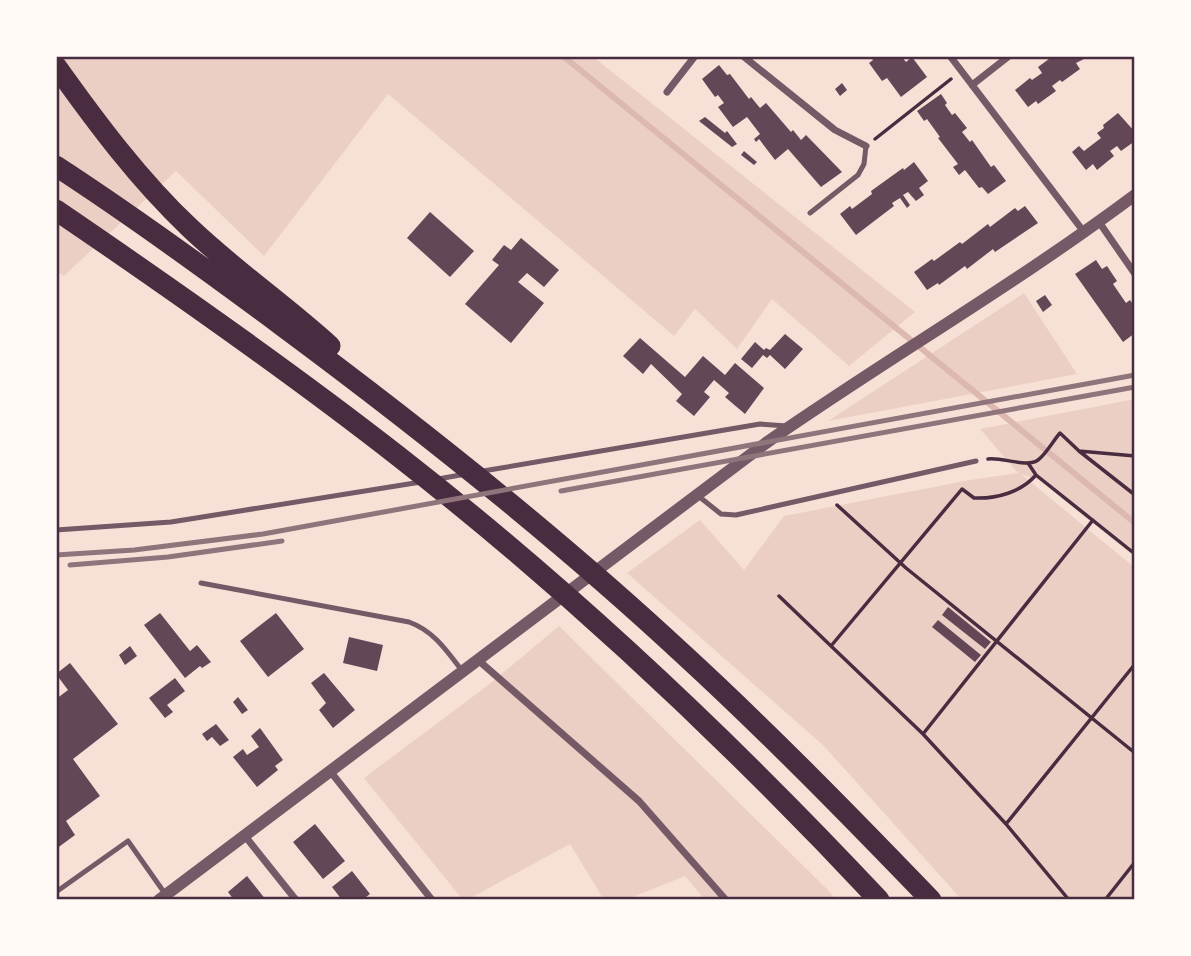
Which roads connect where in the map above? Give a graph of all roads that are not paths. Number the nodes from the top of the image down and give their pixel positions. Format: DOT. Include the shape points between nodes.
graph roads {
  1 [pos="695,56"];
  2 [pos="743,56"];
  3 [pos="950,56"];
  4 [pos="1009,56"];
  5 [pos="56,66"];
  6 [pos="972,85"];
  7 [pos="667,92"];
  8 [pos="866,146"];
  9 [pos="56,166"];
  10 [pos="1135,195"];
  11 [pos="56,210"];
  12 [pos="810,213"];
  13 [pos="1099,222"];
  14 [pos="56,226"];
  15 [pos="1084,233"];
  16 [pos="1135,274"];
  17 [pos="164,284"];
  18 [pos="416,426"];
  19 [pos="790,426"];
  20 [pos="976,461"];
  21 [pos="697,495"];
  22 [pos="56,530"];
  23 [pos="201,583"];
  24 [pos="478,660"];
  25 [pos="463,672"];
  26 [pos="330,771"];
  27 [pos="245,835"];
  28 [pos="56,892"];
  29 [pos="163,897"];
  30 [pos="296,900"];
  31 [pos="432,900"];
  32 [pos="726,900"];
  33 [pos="879,900"];
  34 [pos="931,900"];
  1 -- 7 [label="street"];
  2 -- 8 [label="street" via="835,130"];
  3 -- 6 [label="street"];
  4 -- 6 [label="street"];
  5 -- 18 [label="highway" via="120,150 181,219"];
  6 -- 15 [label="street"];
  8 -- 12 [label="lane" via="858,175"];
  9 -- 18 [label="highway" via="219,279"];
  10 -- 13 [label="street"];
  11 -- 17 [label="highway"];
  13 -- 15 [label="street"];
  13 -- 16 [label="street"];
  14 -- 17 [label="highway"];
  15 -- 19 [label="street"];
  17 -- 33 [label="highway" via="478,520 741,760"];
  18 -- 34 [label="highway" via="636,612 785,750"];
  19 -- 21 [label="street"];
  19 -- 22 [label="lane" via="760,424 200,518"];
  20 -- 21 [label="lane" via="727,516"];
  21 -- 24 [label="street"];
  23 -- 25 [label="lane" via="409,622 438,640"];
  24 -- 25 [label="street"];
  24 -- 32 [label="street" via="639,802"];
  25 -- 26 [label="street"];
  26 -- 27 [label="street"];
  26 -- 31 [label="street"];
  27 -- 29 [label="street"];
  27 -- 30 [label="street"];
  28 -- 29 [label="lane" via="128,841"];
}
